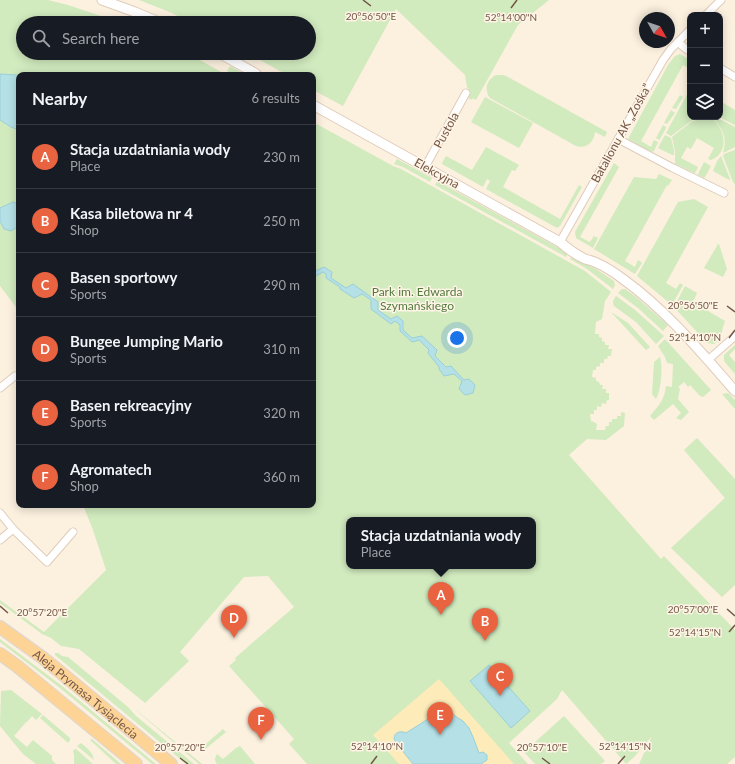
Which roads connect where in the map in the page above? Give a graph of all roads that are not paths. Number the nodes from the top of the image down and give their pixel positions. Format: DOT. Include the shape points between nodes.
graph roads {
  1 [pos="102,0"];
  2 [pos="721,0"];
  3 [pos="709,12"];
  4 [pos="144,16"];
  5 [pos="687,33"];
  6 [pos="678,42"];
  7 [pos="687,50"];
  8 [pos="231,60"];
  9 [pos="723,70"];
  10 [pos="252,72"];
  11 [pos="735,77"];
  12 [pos="466,93"];
  13 [pos="316,107"];
  14 [pos="618,139"];
  15 [pos="425,167"];
  16 [pos="724,193"];
  17 [pos="560,242"];
  18 [pos="735,336"];
  19 [pos="708,360"];
  20 [pos="16,379"];
  21 [pos="0,388"];
  22 [pos="735,391"];
  23 [pos="0,513"];
  24 [pos="13,529"];
  25 [pos="73,532"];
  26 [pos="0,540"];
  27 [pos="0,627"];
  28 [pos="0,654"];
  29 [pos="136,764"];
  30 [pos="171,764"];
  1 -- 4 [label="street"];
  2 -- 3 [label="street"];
  5 -- 6 [label="street, Batalionu AK „Zośka”"];
  6 -- 7 [label="street"];
  6 -- 14 [label="street, Batalionu AK „Zośka”" via="662,60"];
  8 -- 10 [label="street"];
  9 -- 11 [label="street"];
  12 -- 15 [label="street, Pustola"];
  13 -- 15 [label="street, Elekcyjna"];
  14 -- 16 [label="street"];
  14 -- 17 [label="street, Batalionu AK „Zośka”"];
  15 -- 17 [label="street, Elekcyjna"];
  17 -- 19 [label="street, Elekcyjna" via="587,253 652,302"];
  18 -- 19 [label="street"];
  19 -- 22 [label="street, Elekcyjna"];
  20 -- 21 [label="street" via="15,377"];
  23 -- 24 [label="street"];
  24 -- 25 [label="street" via="47,562"];
  24 -- 26 [label="street"];
  27 -- 30 [label="main road, Aleja Prymasa Tysiąclecia" via="54,667"];
  28 -- 29 [label="main road, Aleja Prymasa Tysiąclecia"];
}
